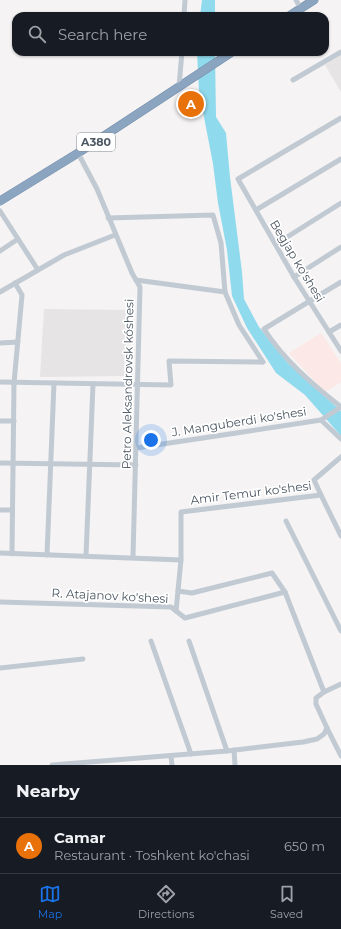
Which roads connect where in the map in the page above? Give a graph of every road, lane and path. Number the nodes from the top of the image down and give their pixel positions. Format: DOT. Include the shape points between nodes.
graph roads {
  1 [pos="185,0"];
  2 [pos="296,0"];
  3 [pos="314,0"];
  4 [pos="301,9"];
  5 [pos="184,12"];
  6 [pos="296,12"];
  7 [pos="341,52"];
  8 [pos="182,56"];
  9 [pos="225,56"];
  10 [pos="293,80"];
  11 [pos="179,86"];
  12 [pos="341,118"];
  13 [pos="78,154"];
  14 [pos="341,159"];
  15 [pos="0,201"];
  16 [pos="341,203"];
  17 [pos="0,210"];
  18 [pos="256,210"];
  19 [pos="108,218"];
  20 [pos="115,234"];
  21 [pos="18,239"];
  22 [pos="276,244"];
  23 [pos="341,247"];
  24 [pos="0,251"];
  25 [pos="38,270"];
  26 [pos="294,277"];
  27 [pos="136,280"];
  28 [pos="341,282"];
  29 [pos="16,283"];
  30 [pos="0,292"];
  31 [pos="225,292"];
  32 [pos="309,301"];
  33 [pos="341,325"];
  34 [pos="329,332"];
  35 [pos="18,342"];
  36 [pos="0,343"];
  37 [pos="341,351"];
  38 [pos="0,382"];
  39 [pos="14,382"];
  40 [pos="54,383"];
  41 [pos="93,384"];
  42 [pos="138,385"];
  43 [pos="340,407"];
  44 [pos="322,419"];
  45 [pos="0,421"];
  46 [pos="14,421"];
  47 [pos="341,439"];
  48 [pos="136,448"];
  49 [pos="341,457"];
  50 [pos="0,463"];
  51 [pos="13,463"];
  52 [pos="51,464"];
  53 [pos="90,464"];
  54 [pos="136,465"];
  55 [pos="320,494"];
  56 [pos="0,510"];
  57 [pos="12,510"];
  58 [pos="286,521"];
  59 [pos="341,536"];
  60 [pos="0,553"];
  61 [pos="12,554"];
  62 [pos="48,555"];
  63 [pos="86,556"];
  64 [pos="133,558"];
  65 [pos="181,560"];
  66 [pos="178,591"];
  67 [pos="285,592"];
  68 [pos="0,602"];
  69 [pos="176,611"];
  70 [pos="341,631"];
  71 [pos="151,641"];
  72 [pos="189,641"];
  73 [pos="83,659"];
  74 [pos="0,668"];
  75 [pos="341,684"];
  76 [pos="324,692"];
  77 [pos="327,728"];
  78 [pos="234,750"];
  79 [pos="227,751"];
  80 [pos="191,754"];
  81 [pos="171,756"];
  82 [pos="341,756"];
  83 [pos="133,762"];
  84 [pos="52,765"];
  85 [pos="172,765"];
  86 [pos="235,765"];
  1 -- 5 [label="street"];
  2 -- 4 [label="street"];
  3 -- 4 [label="highway"];
  4 -- 6 [label="highway"];
  7 -- 10 [label="street"];
  8 -- 11 [label="street"];
  9 -- 11 [label="highway, A380"];
  11 -- 13 [label="highway, A380"];
  12 -- 18 [label="street, Begjap ko'shesi" via="238,179"];
  13 -- 15 [label="highway, A380"];
  13 -- 19 [label="street, Petro Aleksandrovsk kóshesi" via="97,189"];
  14 -- 18 [label="street"];
  16 -- 22 [label="street"];
  17 -- 21 [label="street"];
  18 -- 22 [label="street, Begjap ko'shesi"];
  19 -- 20 [label="street, Petro Aleksandrovsk kóshesi"];
  19 -- 31 [label="street" via="213,215 220,243"];
  20 -- 25 [label="street" via="64,255"];
  20 -- 27 [label="street, Petro Aleksandrovsk kóshesi"];
  21 -- 24 [label="street"];
  21 -- 25 [label="street"];
  22 -- 26 [label="street, Begjap ko'shesi"];
  23 -- 26 [label="street"];
  25 -- 29 [label="street"];
  26 -- 32 [label="street, Begjap ko'shesi"];
  27 -- 31 [label="street"];
  27 -- 42 [label="street, Petro Aleksandrovsk kóshesi" via="140,287"];
  28 -- 32 [label="street"];
  29 -- 30 [label="street"];
  29 -- 35 [label="street" via="22,295"];
  31 -- 42 [label="street" via="239,325 263,362 169,361 171,385"];
  32 -- 34 [label="street, Begjap ko'shesi"];
  32 -- 43 [label="street" via="264,330 287,358"];
  33 -- 34 [label="street"];
  34 -- 37 [label="street, Begjap ko'shesi"];
  35 -- 36 [label="street"];
  35 -- 39 [label="street"];
  38 -- 39 [label="street"];
  39 -- 40 [label="street"];
  39 -- 46 [label="street"];
  40 -- 41 [label="street"];
  40 -- 52 [label="street"];
  41 -- 42 [label="street"];
  41 -- 53 [label="street"];
  42 -- 48 [label="street, Petro Aleksandrovsk kóshesi"];
  43 -- 44 [label="street"];
  44 -- 47 [label="street"];
  44 -- 48 [label="street, J. Manguberdi ko'shesi"];
  45 -- 46 [label="street"];
  46 -- 51 [label="street"];
  48 -- 54 [label="street, Petro Aleksandrovsk kóshesi"];
  49 -- 55 [label="street, Amir Temur ko'shesi" via="314,480"];
  50 -- 51 [label="street"];
  51 -- 52 [label="street"];
  51 -- 57 [label="street"];
  52 -- 53 [label="street"];
  52 -- 62 [label="street"];
  53 -- 54 [label="street"];
  53 -- 63 [label="street"];
  54 -- 64 [label="street, Petro Aleksandrovsk kóshesi"];
  55 -- 59 [label="street"];
  55 -- 65 [label="street, Amir Temur ko'shesi" via="181,512"];
  56 -- 57 [label="street"];
  57 -- 61 [label="street"];
  58 -- 70 [label="street"];
  60 -- 61 [label="street"];
  61 -- 62 [label="street"];
  62 -- 63 [label="street"];
  63 -- 64 [label="street"];
  64 -- 65 [label="street"];
  65 -- 66 [label="street"];
  66 -- 67 [label="street" via="192,593 272,573"];
  66 -- 69 [label="street"];
  67 -- 69 [label="street, R. Atajanov ko'shesi" via="184,618"];
  67 -- 76 [label="street"];
  68 -- 69 [label="street, R. Atajanov ko'shesi" via="171,606"];
  71 -- 80 [label="street"];
  72 -- 79 [label="street"];
  73 -- 74 [label="street"];
  75 -- 76 [label="street"];
  76 -- 77 [label="street" via="316,698 316,704"];
  77 -- 78 [label="street" via="317,739"];
  77 -- 82 [label="street"];
  78 -- 79 [label="street"];
  78 -- 86 [label="street"];
  79 -- 80 [label="street"];
  80 -- 81 [label="street"];
  81 -- 83 [label="street"];
  81 -- 85 [label="street"];
  83 -- 84 [label="street"];
}
